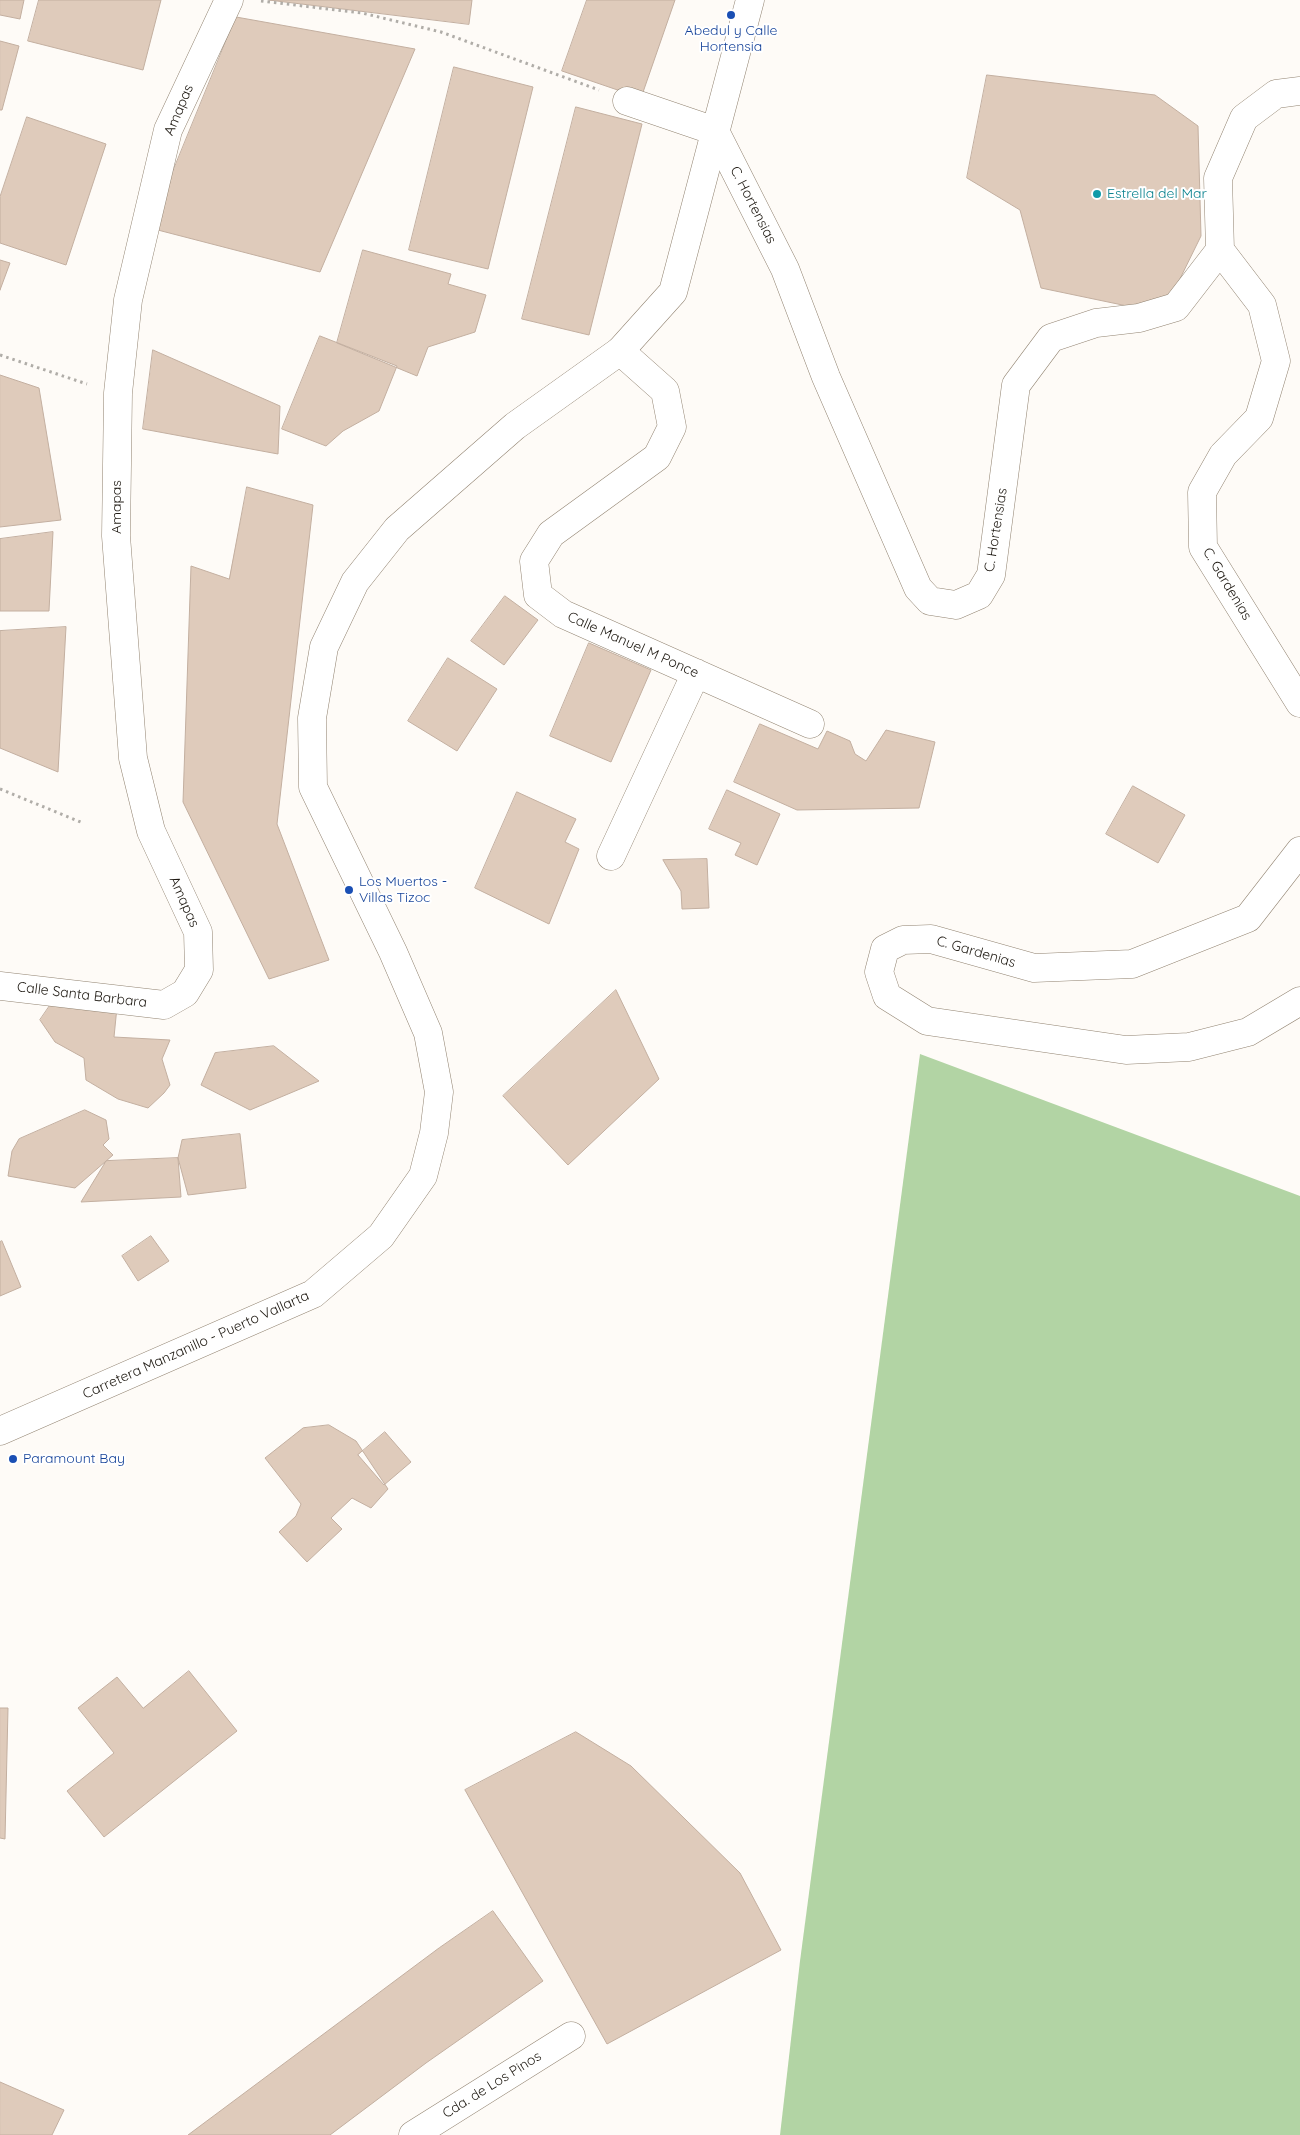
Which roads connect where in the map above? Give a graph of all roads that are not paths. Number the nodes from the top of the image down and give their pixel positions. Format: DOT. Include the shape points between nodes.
graph roads {
  1 [pos="229,0"];
  2 [pos="750,0"];
  3 [pos="1300,92"];
  4 [pos="627,101"];
  5 [pos="716,131"];
  6 [pos="1220,250"];
  7 [pos="620,352"];
  8 [pos="696,673"];
  9 [pos="1300,703"];
  10 [pos="810,724"];
  11 [pos="1300,851"];
  12 [pos="611,856"];
  13 [pos="0,986"];
  14 [pos="1300,1001"];
  15 [pos="164,1005"];
  16 [pos="0,1431"];
  17 [pos="571,2036"];
  18 [pos="412,2135"];
  1 -- 15 [label="main road, Amapas" via="168,130 128,300 118,394 116,536 134,758 151,831 198,932 199,970 185,993"];
  2 -- 5 [label="main road, Carretera Manzanillo - Puerto Vallarta"];
  3 -- 6 [label="main road" via="1276,94 1244,118 1218,178"];
  4 -- 5 [label="main road"];
  5 -- 6 [label="main road, C. Hortensias" via="785,269 826,377 918,588 930,601 956,605 979,596 991,575 1016,385 1051,338 1096,323 1139,318 1176,307"];
  5 -- 7 [label="main road, Carretera Manzanillo - Puerto Vallarta" via="673,292"];
  6 -- 9 [label="main road, C. Gardenias" via="1262,306 1276,361 1259,418 1223,455 1202,492 1203,547"];
  7 -- 8 [label="main road, Calle Manuel M Ponce" via="664,391 672,427 658,457 551,534 534,561 538,596 563,614"];
  7 -- 16 [label="main road, Carretera Manzanillo - Puerto Vallarta" via="516,426 397,529 354,582 324,647 312,718 313,787 393,952 428,1033 438,1092 434,1133 423,1176 381,1236 313,1294"];
  8 -- 10 [label="main road, Calle Manuel M Ponce"];
  8 -- 12 [label="main road"];
  11 -- 14 [label="main road, C. Gardenias" via="1248,918 1132,964 1034,968 931,939 904,940 884,949 878,972 887,996 927,1021 1126,1050 1188,1047 1248,1032"];
  13 -- 15 [label="main road, Calle Santa Barbara"];
  17 -- 18 [label="main road, Cda. de Los Pinos"];
}
